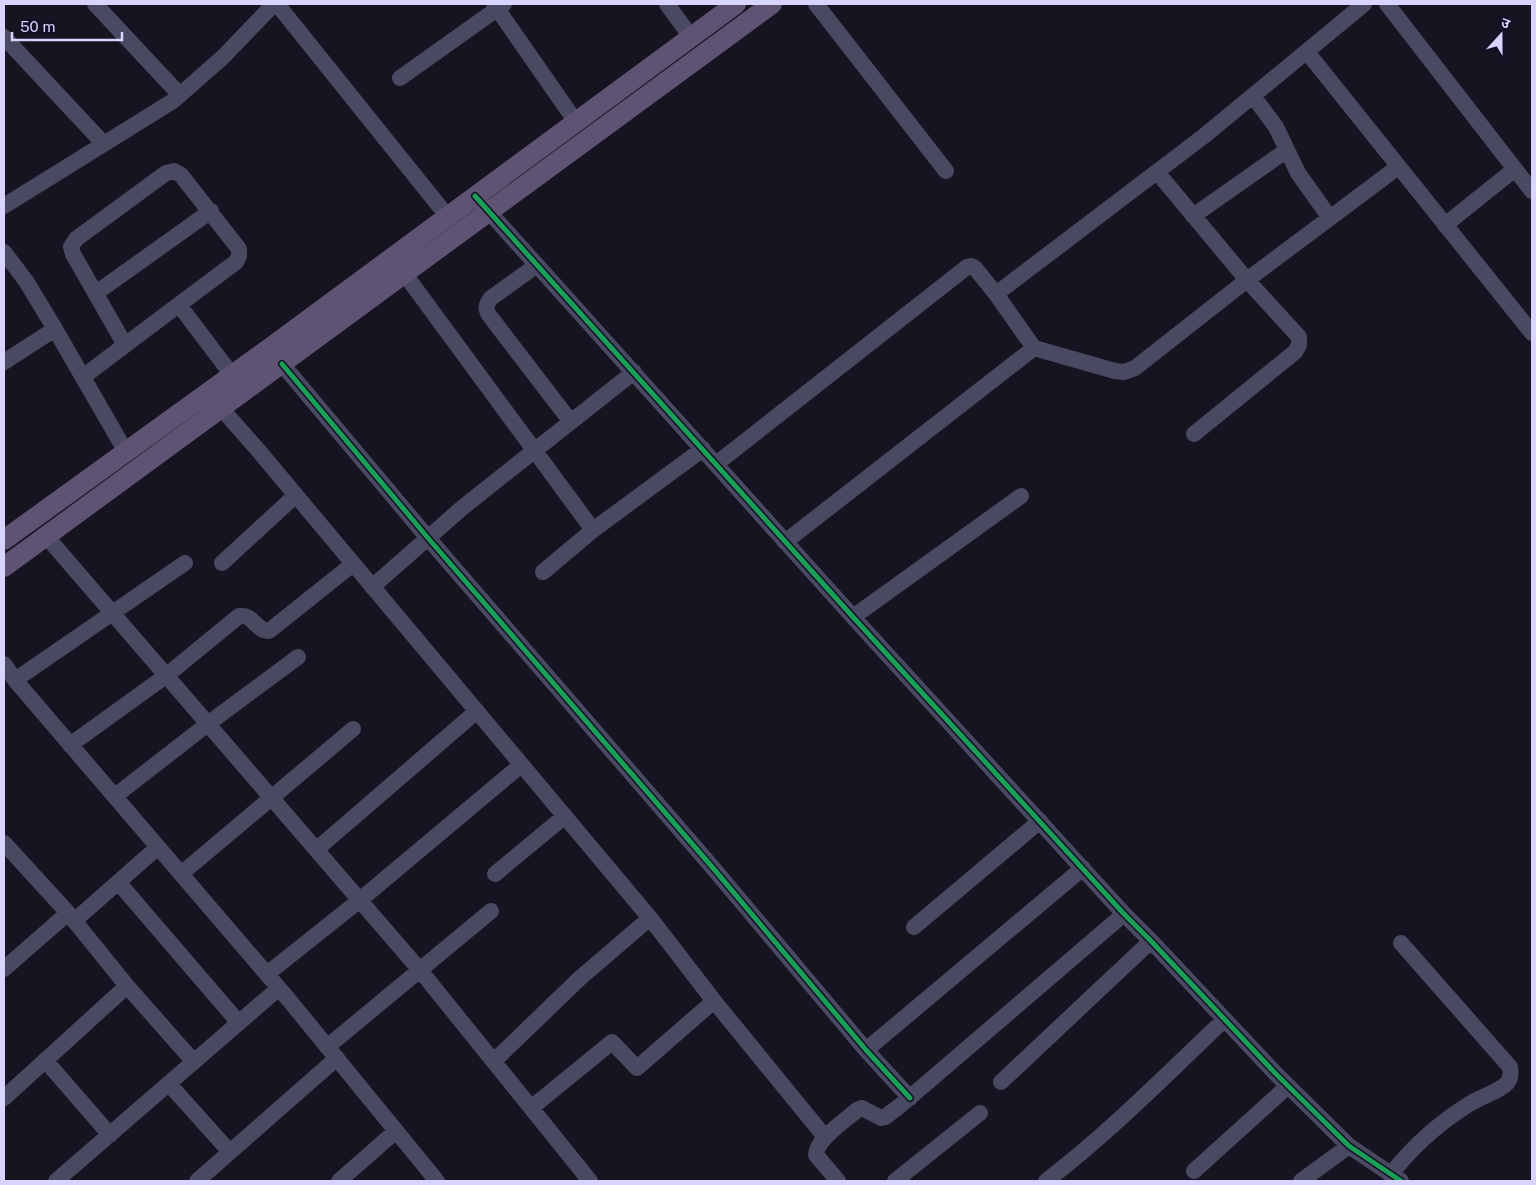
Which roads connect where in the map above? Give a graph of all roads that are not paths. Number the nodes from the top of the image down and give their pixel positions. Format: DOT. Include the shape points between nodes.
graph roads {
  1 [pos="95,4"];
  2 [pos="276,4"];
  3 [pos="667,4"];
  4 [pos="736,4"];
  5 [pos="772,4"];
  6 [pos="816,4"];
  7 [pos="1364,4"];
  8 [pos="1387,4"];
  9 [pos="498,5"];
  10 [pos="4,37"];
  11 [pos="692,37"];
  12 [pos="1307,52"];
  13 [pos="400,78"];
  14 [pos="180,95"];
  15 [pos="1253,96"];
  16 [pos="576,122"];
  17 [pos="103,144"];
  18 [pos="1287,150"];
  19 [pos="1398,167"];
  20 [pos="1515,169"];
  21 [pos="946,172"];
  22 [pos="1157,172"];
  23 [pos="1532,191"];
  24 [pos="475,196"];
  25 [pos="7,198"];
  26 [pos="210,211"];
  27 [pos="489,211"];
  28 [pos="1193,216"];
  29 [pos="448,217"];
  30 [pos="1330,218"];
  31 [pos="1445,225"];
  32 [pos="4,252"];
  33 [pos="536,264"];
  34 [pos="404,273"];
  35 [pos="1247,280"];
  36 [pos="96,293"];
  37 [pos="996,294"];
  38 [pos="179,305"];
  39 [pos="55,329"];
  40 [pos="1532,333"];
  41 [pos="125,345"];
  42 [pos="1034,348"];
  43 [pos="4,362"];
  44 [pos="282,364"];
  45 [pos="634,372"];
  46 [pos="232,375"];
  47 [pos="83,377"];
  48 [pos="221,408"];
  49 [pos="571,422"];
  50 [pos="1194,434"];
  51 [pos="702,449"];
  52 [pos="534,450"];
  53 [pos="126,452"];
  54 [pos="716,464"];
  55 [pos="296,495"];
  56 [pos="1021,496"];
  57 [pos="593,530"];
  58 [pos="46,536"];
  59 [pos="428,538"];
  60 [pos="4,540"];
  61 [pos="785,542"];
  62 [pos="185,563"];
  63 [pos="222,564"];
  64 [pos="353,564"];
  65 [pos="4,567"];
  66 [pos="543,572"];
  67 [pos="372,587"];
  68 [pos="113,613"];
  69 [pos="853,617"];
  70 [pos="298,658"];
  71 [pos="4,665"];
  72 [pos="167,675"];
  73 [pos="16,680"];
  74 [pos="477,711"];
  75 [pos="209,724"];
  76 [pos="353,730"];
  77 [pos="70,744"];
  78 [pos="521,765"];
  79 [pos="115,796"];
  80 [pos="273,797"];
  81 [pos="565,816"];
  82 [pos="1040,821"];
  83 [pos="4,843"];
  84 [pos="158,847"];
  85 [pos="317,849"];
  86 [pos="1083,868"];
  87 [pos="181,874"];
  88 [pos="495,874"];
  89 [pos="118,882"];
  90 [pos="360,900"];
  91 [pos="491,911"];
  92 [pos="1124,914"];
  93 [pos="71,917"];
  94 [pos="650,918"];
  95 [pos="914,927"];
  96 [pos="1151,941"];
  97 [pos="1401,943"];
  98 [pos="4,969"];
  99 [pos="420,969"];
  100 [pos="267,974"];
  101 [pos="127,986"];
  102 [pos="279,988"];
  103 [pos="714,1000"];
  104 [pos="1224,1020"];
  105 [pos="239,1023"];
  106 [pos="866,1050"];
  107 [pos="332,1053"];
  108 [pos="45,1060"];
  109 [pos="494,1061"];
  110 [pos="194,1062"];
  111 [pos="1001,1082"];
  112 [pos="169,1084"];
  113 [pos="1288,1086"];
  114 [pos="4,1098"];
  115 [pos="910,1098"];
  116 [pos="532,1108"];
  117 [pos="980,1113"];
  118 [pos="396,1131"];
  119 [pos="110,1135"];
  120 [pos="825,1137"];
  121 [pos="1349,1146"];
  122 [pos="230,1152"];
  123 [pos="1194,1171"];
  124 [pos="73,1176"];
  125 [pos="1396,1178"];
  126 [pos="588,1180"];
  127 [pos="56,1181"];
  128 [pos="197,1181"];
  129 [pos="340,1181"];
  130 [pos="437,1181"];
  131 [pos="838,1181"];
  132 [pos="895,1181"];
  133 [pos="1046,1181"];
  134 [pos="1301,1181"];
  1 -- 14 [label="street"];
  2 -- 14 [label="street"];
  2 -- 29 [label="street"];
  3 -- 11 [label="street"];
  4 -- 11 [label="main road"];
  5 -- 27 [label="main road"];
  6 -- 21 [label="street"];
  7 -- 12 [label="street"];
  8 -- 20 [label="street"];
  9 -- 13 [label="street"];
  9 -- 16 [label="street"];
  10 -- 17 [label="street"];
  11 -- 16 [label="main road"];
  12 -- 15 [label="street"];
  12 -- 19 [label="street"];
  14 -- 17 [label="street"];
  15 -- 18 [label="street" via="1276,127"];
  15 -- 22 [label="street"];
  16 -- 24 [label="main road"];
  17 -- 25 [label="street"];
  18 -- 28 [label="street"];
  18 -- 30 [label="street" via="1298,173"];
  19 -- 30 [label="street"];
  19 -- 31 [label="street"];
  20 -- 23 [label="street"];
  20 -- 31 [label="street"];
  22 -- 28 [label="street"];
  22 -- 37 [label="street"];
  24 -- 27 [label="street"];
  24 -- 29 [label="main road"];
  26 -- 36 [label="street"];
  26 -- 36 [label="street" via="182,175 174,171 166,173 76,239 71,247"];
  26 -- 38 [label="street" via="239,249 239,256 236,262"];
  27 -- 33 [label="street"];
  27 -- 34 [label="main road"];
  28 -- 35 [label="street"];
  29 -- 46 [label="main road"];
  30 -- 35 [label="street"];
  31 -- 40 [label="street"];
  32 -- 39 [label="street"];
  33 -- 45 [label="street"];
  33 -- 49 [label="street" via="491,298 486,309"];
  34 -- 44 [label="main road"];
  34 -- 52 [label="street"];
  35 -- 42 [label="street" via="1135,368 1124,372"];
  35 -- 50 [label="street" via="1299,337 1299,345 1295,352"];
  36 -- 41 [label="street"];
  37 -- 42 [label="street"];
  37 -- 54 [label="street" via="975,268 966,267"];
  38 -- 41 [label="street"];
  38 -- 46 [label="street"];
  39 -- 43 [label="street"];
  39 -- 47 [label="street"];
  41 -- 47 [label="street"];
  42 -- 61 [label="street"];
  44 -- 48 [label="main road"];
  44 -- 59 [label="street"];
  45 -- 49 [label="street"];
  45 -- 51 [label="street"];
  46 -- 53 [label="main road"];
  47 -- 53 [label="street"];
  48 -- 55 [label="street"];
  48 -- 58 [label="main road"];
  49 -- 52 [label="street"];
  51 -- 54 [label="street"];
  51 -- 57 [label="street"];
  52 -- 57 [label="street"];
  52 -- 59 [label="street"];
  53 -- 60 [label="main road"];
  54 -- 61 [label="street"];
  55 -- 63 [label="street"];
  55 -- 64 [label="street"];
  56 -- 69 [label="street"];
  57 -- 66 [label="street"];
  58 -- 65 [label="main road"];
  58 -- 68 [label="street"];
  59 -- 67 [label="street"];
  59 -- 106 [label="street"];
  61 -- 69 [label="street"];
  62 -- 68 [label="street"];
  64 -- 67 [label="street"];
  64 -- 72 [label="street" via="269,631 260,629 243,615 238,616"];
  67 -- 74 [label="street"];
  68 -- 72 [label="street"];
  68 -- 73 [label="street"];
  69 -- 82 [label="street"];
  70 -- 75 [label="street"];
  71 -- 73 [label="street"];
  72 -- 75 [label="street"];
  72 -- 77 [label="street"];
  73 -- 77 [label="street"];
  74 -- 78 [label="street"];
  74 -- 85 [label="street"];
  75 -- 79 [label="street"];
  75 -- 80 [label="street"];
  76 -- 80 [label="street"];
  77 -- 79 [label="street"];
  78 -- 81 [label="street"];
  78 -- 90 [label="street"];
  79 -- 84 [label="street"];
  80 -- 85 [label="street"];
  80 -- 87 [label="street"];
  81 -- 88 [label="street"];
  81 -- 94 [label="street"];
  82 -- 86 [label="street"];
  82 -- 95 [label="street"];
  83 -- 93 [label="street"];
  84 -- 87 [label="street"];
  84 -- 89 [label="street"];
  85 -- 90 [label="street"];
  86 -- 92 [label="street"];
  86 -- 106 [label="street"];
  87 -- 100 [label="street"];
  89 -- 93 [label="street"];
  89 -- 105 [label="street"];
  90 -- 99 [label="street"];
  90 -- 100 [label="street"];
  91 -- 99 [label="street"];
  92 -- 96 [label="street"];
  92 -- 115 [label="street"];
  93 -- 98 [label="street"];
  93 -- 101 [label="street"];
  94 -- 103 [label="street"];
  94 -- 109 [label="street" via="579,979"];
  96 -- 104 [label="street"];
  96 -- 111 [label="street"];
  97 -- 125 [label="street" via="1510,1067 1511,1074 1502,1087 1471,1104 1421,1141 1404,1157"];
  99 -- 107 [label="street"];
  99 -- 109 [label="street"];
  100 -- 102 [label="street"];
  101 -- 108 [label="street"];
  101 -- 110 [label="street"];
  102 -- 105 [label="street"];
  102 -- 107 [label="street"];
  103 -- 116 [label="street" via="636,1068 612,1042"];
  103 -- 120 [label="street"];
  104 -- 113 [label="street"];
  104 -- 133 [label="street" via="1068,1165"];
  105 -- 110 [label="street"];
  106 -- 115 [label="street"];
  107 -- 118 [label="street"];
  107 -- 122 [label="street"];
  108 -- 114 [label="street"];
  108 -- 119 [label="street"];
  109 -- 116 [label="street"];
  110 -- 112 [label="street"];
  112 -- 119 [label="street"];
  112 -- 122 [label="street"];
  113 -- 121 [label="street"];
  113 -- 123 [label="street"];
  115 -- 120 [label="street" via="881,1118 862,1108"];
  116 -- 126 [label="street"];
  117 -- 132 [label="street"];
  118 -- 129 [label="street"];
  118 -- 130 [label="street"];
  119 -- 124 [label="street"];
  120 -- 131 [label="street" via="816,1155"];
  121 -- 125 [label="street"];
  121 -- 134 [label="street"];
  122 -- 128 [label="street"];
  124 -- 127 [label="street"];
}
